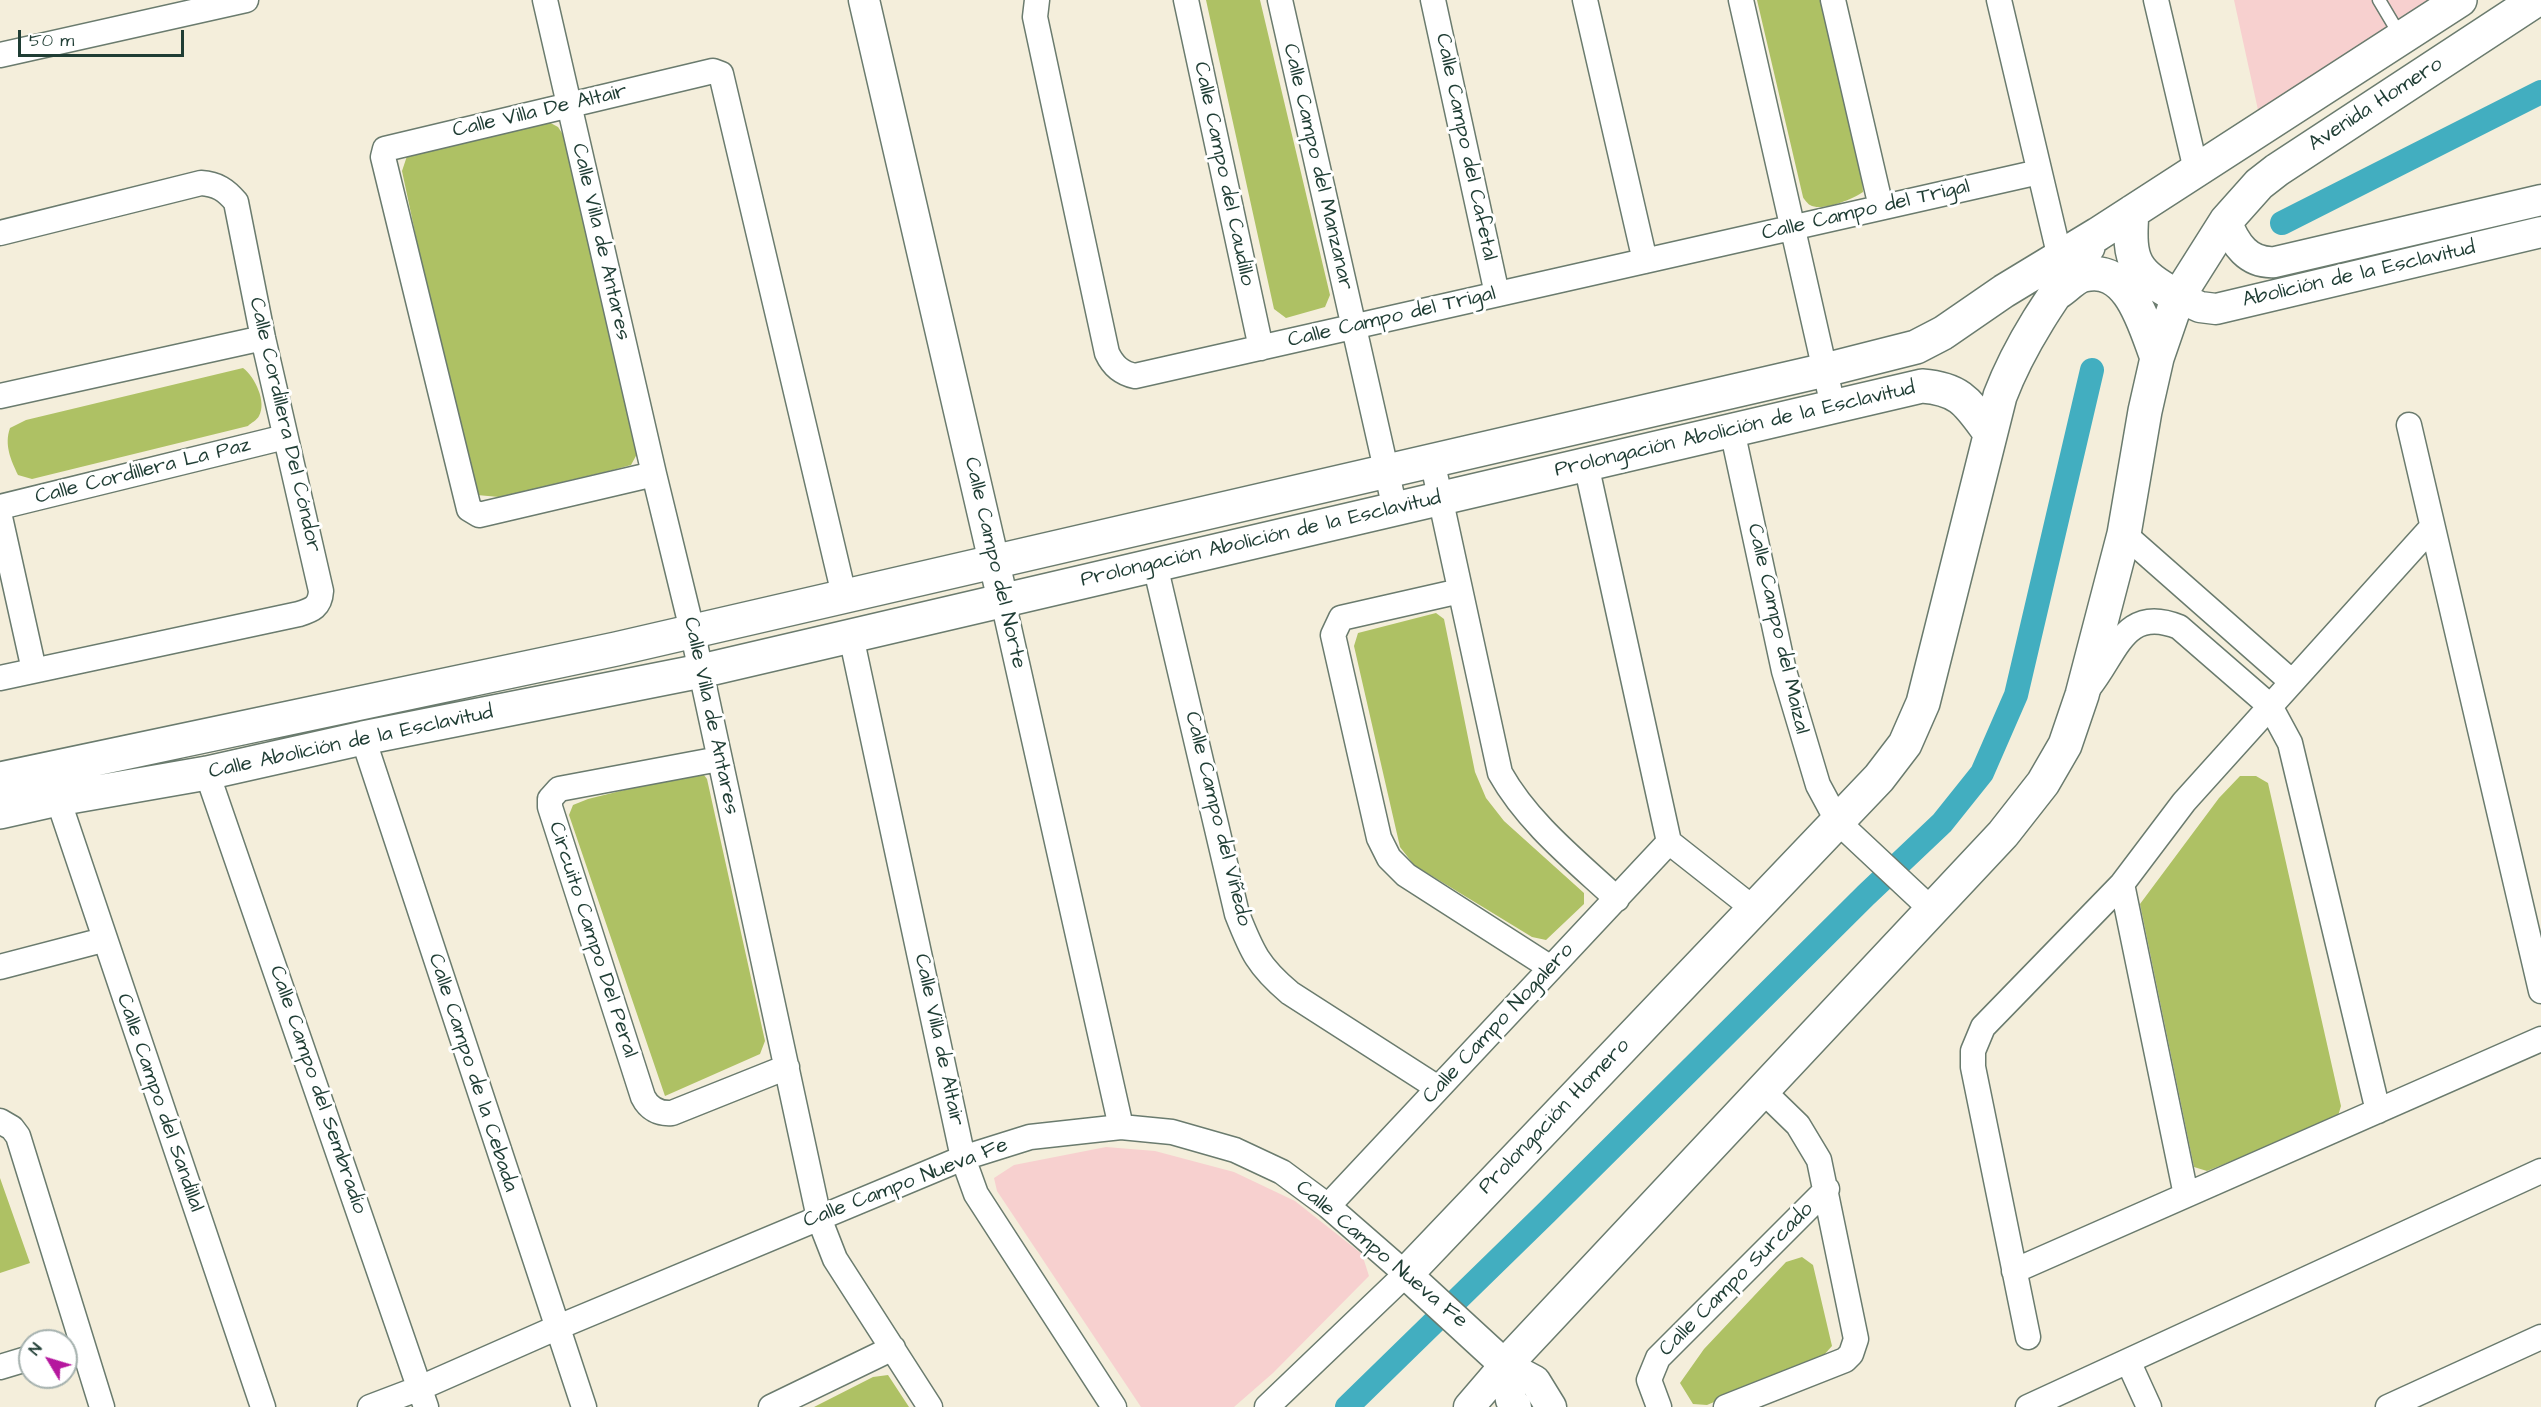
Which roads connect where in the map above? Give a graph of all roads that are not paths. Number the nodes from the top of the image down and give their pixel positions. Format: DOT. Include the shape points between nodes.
graph roads {
  1 [pos="246,0"];
  2 [pos="545,0"];
  3 [pos="864,0"];
  4 [pos="1037,0"];
  5 [pos="1186,0"];
  6 [pos="1280,0"];
  7 [pos="1433,0"];
  8 [pos="1585,0"];
  9 [pos="1741,0"];
  10 [pos="1833,0"];
  11 [pos="1999,0"];
  12 [pos="2156,0"];
  13 [pos="2379,0"];
  14 [pos="2460,0"];
  15 [pos="2536,0"];
  16 [pos="2402,38"];
  17 [pos="0,55"];
  18 [pos="568,106"];
  19 [pos="2039,172"];
  20 [pos="2188,175"];
  21 [pos="2541,200"];
  22 [pos="1881,207"];
  23 [pos="2132,212"];
  24 [pos="2226,221"];
  25 [pos="1792,227"];
  26 [pos="2541,232"];
  27 [pos="0,233"];
  28 [pos="2098,234"];
  29 [pos="2060,258"];
  30 [pos="1645,261"];
  31 [pos="1497,294"];
  32 [pos="2054,296"];
  33 [pos="2178,297"];
  34 [pos="1353,327"];
  35 [pos="263,338"];
  36 [pos="1261,348"];
  37 [pos="2157,358"];
  38 [pos="1825,370"];
  39 [pos="0,396"];
  40 [pos="1833,406"];
  41 [pos="2409,424"];
  42 [pos="1732,430"];
  43 [pos="1990,433"];
  44 [pos="285,437"];
  45 [pos="1432,460"];
  46 [pos="1586,464"];
  47 [pos="1386,471"];
  48 [pos="654,474"];
  49 [pos="1440,498"];
  50 [pos="0,507"];
  51 [pos="1395,509"];
  52 [pos="0,517"];
  53 [pos="2432,527"];
  54 [pos="2124,534"];
  55 [pos="994,561"];
  56 [pos="1155,565"];
  57 [pos="1460,591"];
  58 [pos="844,595"];
  59 [pos="1003,601"];
  60 [pos="692,630"];
  61 [pos="851,636"];
  62 [pos="34,670"];
  63 [pos="701,671"];
  64 [pos="0,678"];
  65 [pos="2292,682"];
  66 [pos="2082,695"];
  67 [pos="2270,706"];
  68 [pos="363,738"];
  69 [pos="719,759"];
  70 [pos="207,773"];
  71 [pos="0,779"];
  72 [pos="58,799"];
  73 [pos="0,812"];
  74 [pos="1838,822"];
  75 [pos="1669,842"];
  76 [pos="2122,884"];
  77 [pos="1617,899"];
  78 [pos="1920,900"];
  79 [pos="1754,909"];
  80 [pos="103,940"];
  81 [pos="0,967"];
  82 [pos="1551,968"];
  83 [pos="2541,991"];
  84 [pos="2541,1039"];
  85 [pos="787,1067"];
  86 [pos="1438,1089"];
  87 [pos="1762,1090"];
  88 [pos="2378,1111"];
  89 [pos="0,1121"];
  90 [pos="1121,1127"];
  91 [pos="963,1158"];
  92 [pos="2541,1171"];
  93 [pos="1827,1189"];
  94 [pos="2186,1195"];
  95 [pos="1328,1206"];
  96 [pos="819,1218"];
  97 [pos="2014,1271"];
  98 [pos="1406,1274"];
  99 [pos="556,1328"];
  100 [pos="69,1329"];
  101 [pos="2028,1337"];
  102 [pos="2541,1337"];
  103 [pos="892,1348"];
  104 [pos="78,1355"];
  105 [pos="2128,1361"];
  106 [pos="18,1362"];
  107 [pos="1505,1365"];
  108 [pos="0,1368"];
  109 [pos="423,1398"];
  110 [pos="102,1407"];
  111 [pos="263,1407"];
  112 [pos="370,1407"];
  113 [pos="584,1407"];
  114 [pos="771,1407"];
  115 [pos="930,1407"];
  116 [pos="1114,1407"];
  117 [pos="1267,1407"];
  118 [pos="1468,1407"];
  119 [pos="1516,1407"];
  120 [pos="1551,1407"];
  121 [pos="1659,1407"];
  122 [pos="1726,1407"];
  123 [pos="2028,1407"];
  124 [pos="2149,1407"];
  125 [pos="2388,1407"];
  1 -- 17 [label="street"];
  2 -- 18 [label="street, Calle Villa de Antares"];
  3 -- 55 [label="street, Calle Campo del Norte"];
  4 -- 36 [label="street, Calle Campo del Trigal" via="1035,17 1110,360 1126,374 1135,376"];
  5 -- 36 [label="street, Calle Campo del Caudillo"];
  6 -- 34 [label="street, Calle Campo del Manzanar"];
  7 -- 31 [label="street, Calle Campo del Cafetal"];
  8 -- 30 [label="street"];
  9 -- 25 [label="street"];
  10 -- 22 [label="street"];
  11 -- 19 [label="street"];
  12 -- 20 [label="street"];
  13 -- 16 [label="lane"];
  14 -- 16 [label="main road, Avenida Homero"];
  15 -- 24 [label="main road, Avenida Homero" via="2277,170"];
  16 -- 20 [label="main road, Avenida Homero"];
  18 -- 48 [label="street, Calle Villa de Antares"];
  18 -- 48 [label="street, Calle Villa De Altair" via="388,148 383,157 469,508 479,515"];
  18 -- 58 [label="street, Calle Villa De Altair" via="713,72 723,77"];
  19 -- 22 [label="street, Calle Campo del Trigal"];
  19 -- 29 [label="street"];
  20 -- 23 [label="main road, Prolongación Abolición de la Esclavitud"];
  21 -- 24 [label="street, Abolición de la Esclavitud" via="2267,263 2244,253"];
  22 -- 25 [label="street, Calle Campo del Trigal"];
  23 -- 28 [label="main road, Prolongación Abolición de la Esclavitud"];
  23 -- 33 [label="main road" via="2130,237 2133,259 2140,272"];
  24 -- 33 [label="main road"];
  25 -- 30 [label="street, Calle Campo del Trigal"];
  25 -- 38 [label="street"];
  26 -- 33 [label="street, Abolición de la Esclavitud" via="2216,309"];
  27 -- 35 [label="street, Calle Cordillera Del Cóndor" via="201,183 220,187 236,202"];
  28 -- 29 [label="main road, Prolongación Abolición de la Esclavitud"];
  28 -- 32 [label="main road"];
  29 -- 38 [label="main road, Prolongación Abolición de la Esclavitud" via="1916,347"];
  30 -- 31 [label="street, Calle Campo del Trigal"];
  31 -- 34 [label="street, Calle Campo del Trigal"];
  32 -- 37 [label="main road" via="2082,276 2094,274 2124,287 2137,306"];
  32 -- 43 [label="main road" via="2013,363"];
  33 -- 37 [label="main road"];
  34 -- 36 [label="street, Calle Campo del Trigal"];
  34 -- 47 [label="street, Calle Campo del Manzanar"];
  35 -- 39 [label="street"];
  35 -- 44 [label="street, Calle Cordillera Del Cóndor"];
  37 -- 54 [label="main road"];
  38 -- 40 [label="street"];
  38 -- 45 [label="main road, Prolongación Abolición de la Esclavitud"];
  40 -- 42 [label="main road, Prolongación Abolición de la Esclavitud"];
  40 -- 43 [label="main road, Prolongación Abolición de la Esclavitud" via="1922,386 1943,388 1960,396"];
  41 -- 53 [label="street"];
  42 -- 46 [label="main road, Prolongación Abolición de la Esclavitud"];
  42 -- 74 [label="street, Calle Campo del Maizal" via="1786,681 1818,785"];
  43 -- 74 [label="main road" via="1923,703 1905,744"];
  44 -- 50 [label="street, Calle Cordillera La Paz"];
  44 -- 62 [label="street, Calle Cordillera Del Cóndor" via="321,584 315,608"];
  45 -- 47 [label="main road, Prolongación Abolición de la Esclavitud"];
  45 -- 49 [label="street"];
  46 -- 49 [label="main road, Prolongación Abolición de la Esclavitud"];
  46 -- 75 [label="street"];
  47 -- 51 [label="street, Calle Campo del Manzanar"];
  47 -- 55 [label="main road, Prolongación Abolición de la Esclavitud"];
  48 -- 60 [label="street, Calle Villa de Antares"];
  49 -- 51 [label="main road, Prolongación Abolición de la Esclavitud"];
  49 -- 57 [label="street"];
  51 -- 56 [label="main road, Prolongación Abolición de la Esclavitud"];
  52 -- 62 [label="street"];
  53 -- 65 [label="street"];
  53 -- 83 [label="street"];
  54 -- 65 [label="street"];
  54 -- 66 [label="main road"];
  55 -- 58 [label="main road, Prolongación Abolición de la Esclavitud"];
  55 -- 59 [label="street, Calle Campo del Norte"];
  56 -- 59 [label="main road, Prolongación Abolición de la Esclavitud"];
  56 -- 86 [label="street, Calle Campo del Viñedo" via="1237,914 1252,952 1268,974 1290,993"];
  57 -- 77 [label="street" via="1500,773 1513,797 1533,819"];
  57 -- 82 [label="street" via="1341,618 1335,628 1333,635 1380,838 1389,858 1406,875"];
  58 -- 60 [label="main road, Prolongación Abolición de la Esclavitud"];
  59 -- 61 [label="main road, Prolongación Abolición de la Esclavitud"];
  59 -- 90 [label="street, Calle Campo del Norte"];
  60 -- 63 [label="street, Calle Villa de Antares"];
  60 -- 71 [label="main road, Calle Abolición de la Esclavitud"];
  61 -- 63 [label="main road, Prolongación Abolición de la Esclavitud"];
  61 -- 91 [label="street, Calle Villa de Altair"];
  62 -- 64 [label="street, Calle Cordillera Del Cóndor"];
  63 -- 68 [label="main road, Calle Abolición de la Esclavitud"];
  63 -- 69 [label="street, Calle Villa de Antares"];
  65 -- 67 [label="street"];
  66 -- 67 [label="street" via="2104,668 2123,634 2135,625 2163,621 2179,627"];
  66 -- 78 [label="main road" via="2065,745 2043,783 2003,834"];
  67 -- 76 [label="street" via="2184,802"];
  67 -- 88 [label="street" via="2290,743"];
  68 -- 70 [label="main road, Calle Abolición de la Esclavitud"];
  68 -- 99 [label="street, Calle Campo de la Cebada"];
  69 -- 85 [label="street, Calle Villa de Antares"];
  69 -- 85 [label="street, Circuito Campo Del Peral" via="559,789 550,799 550,807 643,1097 650,1107 672,1113"];
  70 -- 72 [label="main road, Calle Abolición de la Esclavitud"];
  70 -- 109 [label="street, Calle Campo del Sembradío"];
  72 -- 73 [label="main road, Calle Abolición de la Esclavitud"];
  72 -- 80 [label="street, Calle Campo del Sandillal"];
  74 -- 78 [label="street"];
  74 -- 79 [label="main road, Prolongación Homero"];
  75 -- 77 [label="street, Calle Campo Nogalero"];
  75 -- 79 [label="street"];
  76 -- 94 [label="street"];
  76 -- 97 [label="street" via="1983,1028 1973,1051"];
  77 -- 82 [label="street, Calle Campo Nogalero"];
  78 -- 87 [label="main road" via="1882,964"];
  79 -- 98 [label="main road, Prolongación Homero"];
  80 -- 81 [label="street"];
  80 -- 111 [label="street, Calle Campo del Sandillal"];
  82 -- 86 [label="street, Calle Campo Nogalero"];
  84 -- 88 [label="street"];
  85 -- 96 [label="street, Calle Villa de Antares"];
  86 -- 95 [label="street, Calle Campo Nogalero"];
  87 -- 93 [label="street, Calle Campo Surcado" via="1805,1134 1819,1160"];
  87 -- 107 [label="main road"];
  88 -- 94 [label="street"];
  89 -- 100 [label="street" via="18,1136"];
  90 -- 91 [label="street, Calle Campo Nueva Fe" via="1030,1137"];
  90 -- 95 [label="street, Calle Campo Nueva Fe" via="1172,1132 1235,1150 1282,1172"];
  91 -- 96 [label="street, Calle Campo Nueva Fe"];
  91 -- 116 [label="street, Calle Villa de Altair" via="976,1194"];
  92 -- 105 [label="street"];
  93 -- 121 [label="street, Calle Campo Surcado" via="1658,1358 1649,1380"];
  93 -- 122 [label="street, Calle Campo Surcado" via="1856,1339 1854,1347 1845,1360"];
  94 -- 97 [label="street"];
  95 -- 98 [label="street, Calle Campo Nueva Fe"];
  96 -- 99 [label="street, Calle Campo Nueva Fe"];
  96 -- 103 [label="street, Calle Villa de Antares" via="835,1259"];
  97 -- 101 [label="street"];
  98 -- 107 [label="street, Calle Campo Nueva Fe"];
  98 -- 117 [label="street, Prolongación Homero"];
  99 -- 109 [label="street, Calle Campo Nueva Fe"];
  99 -- 113 [label="street, Calle Campo de la Cebada"];
  102 -- 125 [label="street"];
  103 -- 114 [label="street"];
  103 -- 115 [label="street, Calle Villa de Antares"];
  104 -- 110 [label="street"];
  105 -- 123 [label="street"];
  105 -- 124 [label="street"];
  106 -- 108 [label="street"];
  107 -- 118 [label="street"];
  107 -- 119 [label="street" via="1511,1400"];
  107 -- 120 [label="street, Calle Campo Nueva Fe" via="1534,1381"];
  109 -- 112 [label="street, Calle Campo Nueva Fe"];
}
